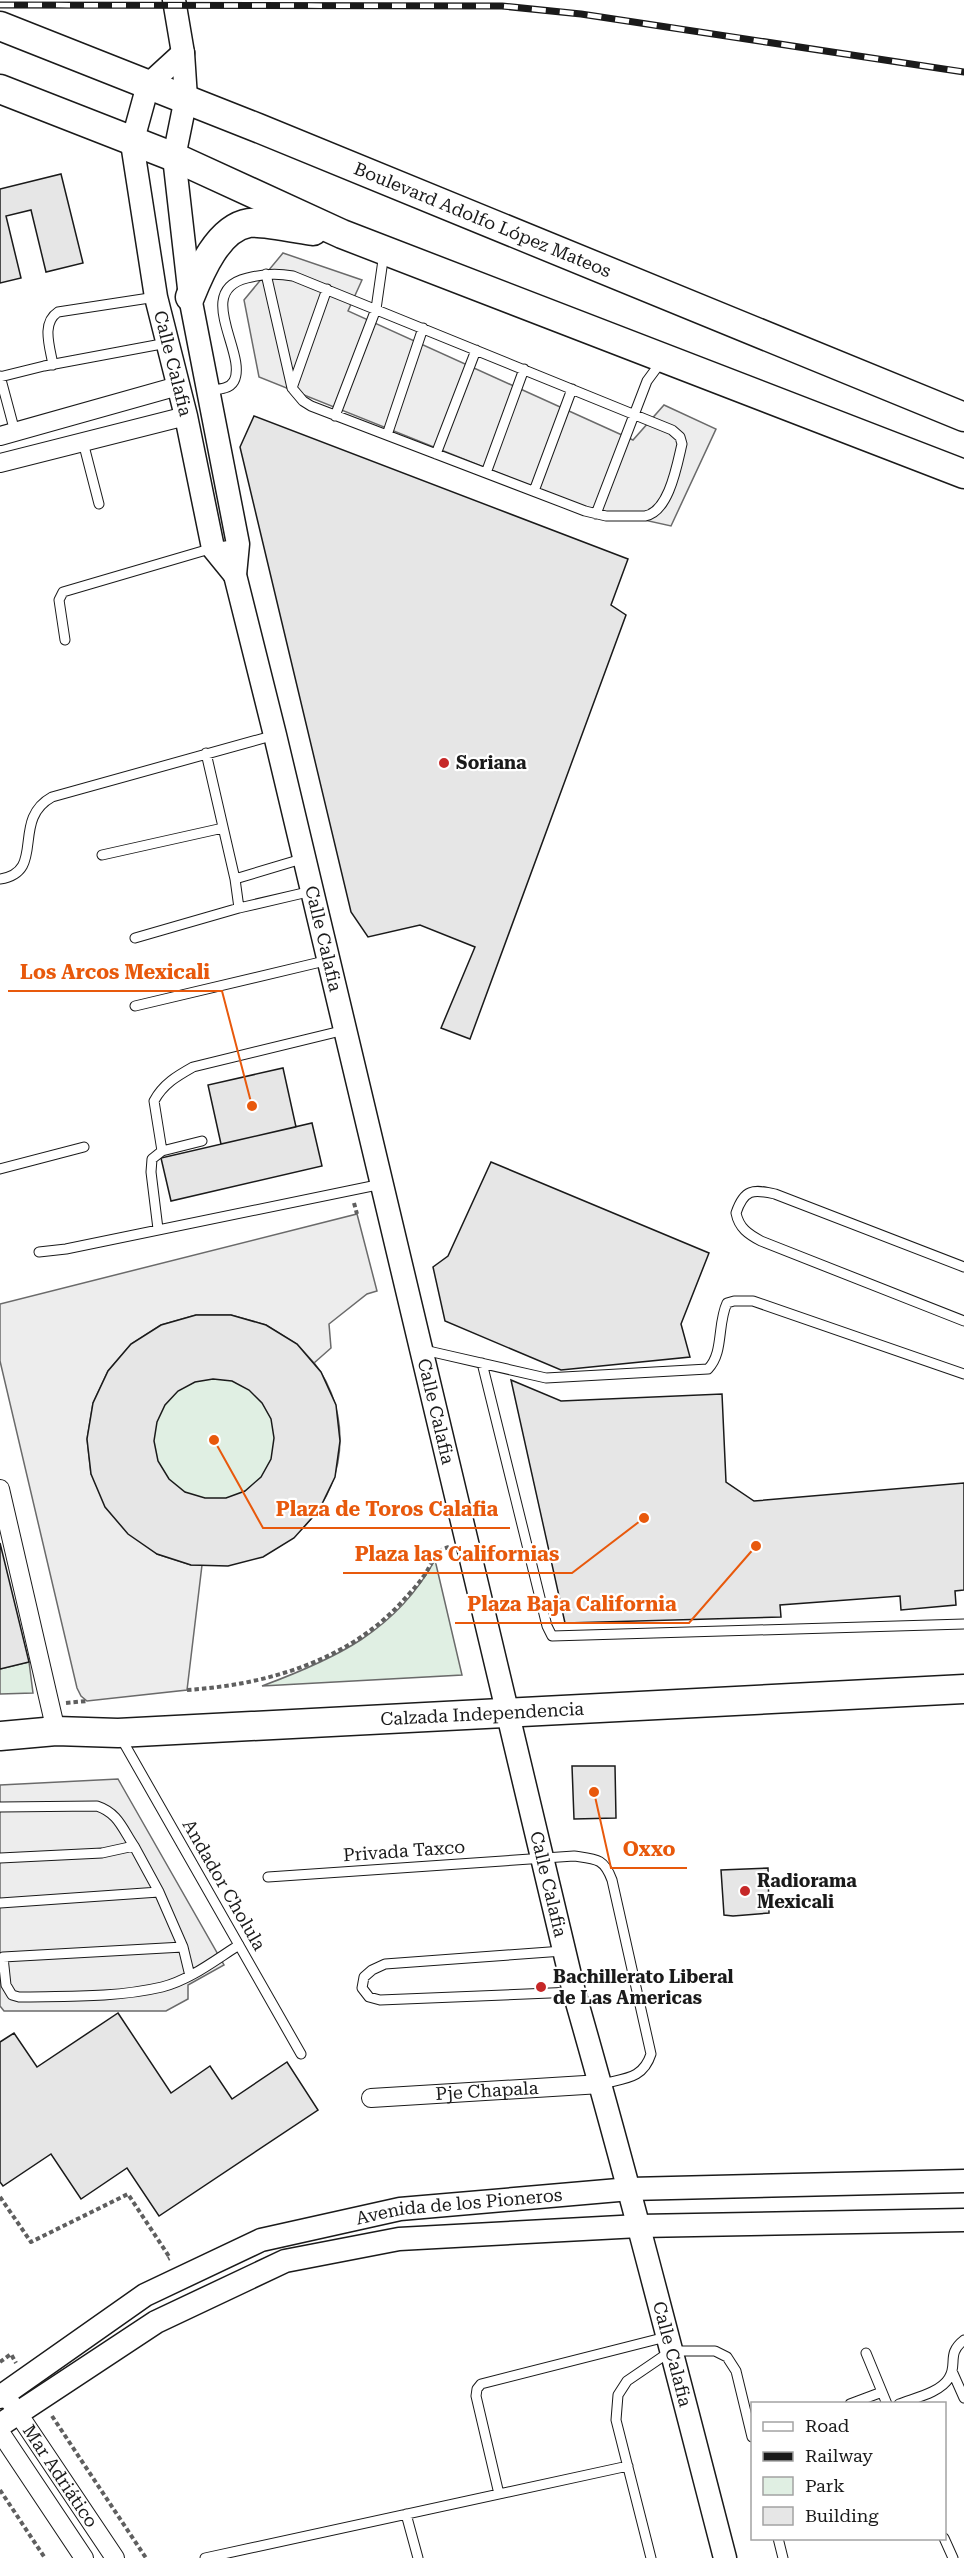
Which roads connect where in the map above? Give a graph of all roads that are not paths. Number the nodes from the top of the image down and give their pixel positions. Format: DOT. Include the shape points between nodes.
graph roads {
  1 [pos="174,0"];
  2 [pos="0,26"];
  3 [pos="183,53"];
  4 [pos="148,85"];
  5 [pos="0,89"];
  6 [pos="186,98"];
  7 [pos="132,143"];
  8 [pos="174,157"];
  9 [pos="342,234"];
  10 [pos="384,250"];
  11 [pos="266,274"];
  12 [pos="327,289"];
  13 [pos="156,297"];
  14 [pos="190,297"];
  15 [pos="376,309"];
  16 [pos="423,328"];
  17 [pos="167,343"];
  18 [pos="476,350"];
  19 [pos="664,358"];
  20 [pos="53,365"];
  21 [pos="524,369"];
  22 [pos="0,376"];
  23 [pos="178,386"];
  24 [pos="292,388"];
  25 [pos="572,389"];
  26 [pos="209,390"];
  27 [pos="633,414"];
  28 [pos="186,416"];
  29 [pos="335,416"];
  30 [pos="964,417"];
  31 [pos="7,434"];
  32 [pos="387,435"];
  33 [pos="83,442"];
  34 [pos="436,454"];
  35 [pos="0,463"];
  36 [pos="486,473"];
  37 [pos="964,474"];
  38 [pos="534,491"];
  39 [pos="99,504"];
  40 [pos="596,514"];
  41 [pos="238,544"];
  42 [pos="213,548"];
  43 [pos="235,576"];
  44 [pos="64,640"];
  45 [pos="275,735"];
  46 [pos="206,753"];
  47 [pos="223,828"];
  48 [pos="102,855"];
  49 [pos="305,858"];
  50 [pos="1,877"];
  51 [pos="235,879"];
  52 [pos="312,891"];
  53 [pos="239,908"];
  54 [pos="135,938"];
  55 [pos="329,960"];
  56 [pos="135,1006"];
  57 [pos="345,1030"];
  58 [pos="202,1141"];
  59 [pos="84,1147"];
  60 [pos="162,1151"];
  61 [pos="0,1169"];
  62 [pos="382,1184"];
  63 [pos="158,1228"];
  64 [pos="39,1252"];
  65 [pos="964,1267"];
  66 [pos="964,1321"];
  67 [pos="422,1350"];
  68 [pos="482,1363"];
  69 [pos="964,1374"];
  70 [pos="0,1488"];
  71 [pos="964,1624"];
  72 [pos="964,1689"];
  73 [pos="507,1711"];
  74 [pos="56,1731"];
  75 [pos="118,1733"];
  76 [pos="0,1736"];
  77 [pos="0,1807"];
  78 [pos="134,1846"];
  79 [pos="0,1858"];
  80 [pos="542,1858"];
  81 [pos="268,1877"];
  82 [pos="159,1892"];
  83 [pos="0,1903"];
  84 [pos="239,1946"];
  85 [pos="183,1947"];
  86 [pos="564,1951"];
  87 [pos="2,1957"];
  88 [pos="190,1976"];
  89 [pos="574,1992"];
  90 [pos="301,2054"];
  91 [pos="601,2084"];
  92 [pos="371,2098"];
  93 [pos="964,2181"];
  94 [pos="630,2189"];
  95 [pos="964,2220"];
  96 [pos="639,2226"];
  97 [pos="964,2340"];
  98 [pos="669,2344"];
  99 [pos="866,2354"];
  100 [pos="952,2371"];
  101 [pos="882,2392"];
  102 [pos="2,2395"];
  103 [pos="964,2398"];
  104 [pos="853,2402"];
  105 [pos="887,2402"];
  106 [pos="901,2402"];
  107 [pos="9,2419"];
  108 [pos="751,2429"];
  109 [pos="0,2433"];
  110 [pos="628,2466"];
  111 [pos="499,2494"];
  112 [pos="406,2514"];
  113 [pos="778,2540"];
  114 [pos="946,2540"];
  115 [pos="84,2558"];
  116 [pos="116,2558"];
  117 [pos="205,2558"];
  118 [pos="418,2558"];
  119 [pos="651,2558"];
  120 [pos="725,2558"];
  121 [pos="783,2558"];
  122 [pos="953,2558"];
  1 -- 3 [label="street, Calle Calafia"];
  2 -- 4 [label="main road, Boulevard Adolfo López Mateos"];
  3 -- 4 [label="street"];
  3 -- 6 [label="street, Calle Calafia"];
  4 -- 6 [label="main road, Boulevard Adolfo López Mateos"];
  4 -- 7 [label="street"];
  5 -- 7 [label="main road"];
  6 -- 8 [label="street, Calle Calafia"];
  6 -- 30 [label="main road, Boulevard Adolfo López Mateos"];
  7 -- 8 [label="main road"];
  7 -- 13 [label="street, Calle Calafia"];
  8 -- 9 [label="main road"];
  8 -- 14 [label="street, Calle Calafia"];
  9 -- 10 [label="main road"];
  9 -- 14 [label="main road" via="249,223 217,244"];
  10 -- 15 [label="lane"];
  10 -- 19 [label="main road"];
  11 -- 12 [label="lane" via="293,276"];
  11 -- 24 [label="lane"];
  11 -- 26 [label="lane" via="234,281 224,296 236,374 227,387"];
  12 -- 15 [label="lane"];
  12 -- 24 [label="lane"];
  13 -- 17 [label="street, Calle Calafia"];
  13 -- 20 [label="lane" via="58,312 48,322"];
  14 -- 26 [label="street, Calle Calafia"];
  15 -- 16 [label="lane"];
  15 -- 29 [label="lane"];
  16 -- 18 [label="lane"];
  16 -- 32 [label="lane"];
  17 -- 20 [label="lane"];
  17 -- 23 [label="street, Calle Calafia"];
  18 -- 21 [label="lane"];
  18 -- 34 [label="lane"];
  19 -- 27 [label="lane" via="647,381"];
  19 -- 37 [label="main road"];
  20 -- 22 [label="lane"];
  21 -- 25 [label="lane"];
  21 -- 36 [label="lane"];
  22 -- 31 [label="lane"];
  23 -- 28 [label="street, Calle Calafia"];
  23 -- 31 [label="street"];
  24 -- 29 [label="lane" via="311,406"];
  25 -- 27 [label="lane"];
  25 -- 38 [label="lane"];
  26 -- 41 [label="street, Calle Calafia"];
  27 -- 40 [label="lane"];
  27 -- 40 [label="lane" via="680,437 682,444 665,499 651,515"];
  28 -- 33 [label="street"];
  28 -- 42 [label="street, Calle Calafia"];
  29 -- 32 [label="lane"];
  32 -- 34 [label="lane"];
  33 -- 35 [label="street"];
  33 -- 39 [label="lane"];
  34 -- 36 [label="lane"];
  36 -- 38 [label="lane"];
  38 -- 40 [label="lane"];
  41 -- 42 [label="lane"];
  41 -- 43 [label="street, Calle Calafia"];
  42 -- 43 [label="street, Calle Calafia"];
  42 -- 44 [label="lane" via="63,592 58,600"];
  43 -- 45 [label="street, Calle Calafia"];
  45 -- 46 [label="lane"];
  45 -- 49 [label="street, Calle Calafia"];
  46 -- 47 [label="lane"];
  46 -- 50 [label="lane" via="71,790 42,802 31,820 23,866 10,878"];
  47 -- 48 [label="lane"];
  47 -- 51 [label="lane"];
  49 -- 51 [label="lane"];
  49 -- 52 [label="street, Calle Calafia"];
  51 -- 53 [label="lane"];
  52 -- 53 [label="lane"];
  52 -- 55 [label="street, Calle Calafia"];
  53 -- 54 [label="lane"];
  55 -- 56 [label="lane"];
  55 -- 57 [label="street, Calle Calafia"];
  57 -- 60 [label="lane" via="193,1067 175,1077 154,1101"];
  57 -- 62 [label="street, Calle Calafia"];
  58 -- 60 [label="lane"];
  59 -- 61 [label="lane"];
  60 -- 63 [label="lane" via="150,1165"];
  62 -- 63 [label="lane"];
  62 -- 67 [label="street, Calle Calafia"];
  63 -- 64 [label="lane"];
  65 -- 66 [label="lane" via="775,1194 756,1190 748,1194 736,1213 745,1232 761,1242"];
  67 -- 68 [label="lane"];
  67 -- 73 [label="street, Calle Calafia"];
  68 -- 69 [label="lane" via="561,1379 708,1369 716,1360 722,1313 727,1303 753,1301"];
  68 -- 71 [label="lane" via="552,1636"];
  70 -- 74 [label="street"];
  72 -- 73 [label="main road, Calzada Independencia"];
  73 -- 75 [label="main road, Calzada Independencia"];
  73 -- 80 [label="street, Calle Calafia"];
  74 -- 75 [label="main road, Calzada Independencia"];
  74 -- 76 [label="main road, Calzada Independencia"];
  75 -- 84 [label="lane, Andador Cholula"];
  77 -- 78 [label="lane" via="97,1806 114,1815"];
  78 -- 79 [label="lane" via="102,1853"];
  78 -- 82 [label="lane"];
  80 -- 81 [label="lane, Privada Taxco"];
  80 -- 86 [label="street, Calle Calafia"];
  80 -- 91 [label="lane, Privada Taxco" via="597,1859 607,1866 612,1880 651,2054 640,2073"];
  82 -- 83 [label="lane"];
  82 -- 85 [label="lane"];
  84 -- 88 [label="lane"];
  84 -- 90 [label="lane, Andador Cholula"];
  85 -- 87 [label="lane"];
  85 -- 88 [label="lane"];
  86 -- 89 [label="street, Calle Calafia"];
  86 -- 89 [label="lane" via="385,1964 364,1977 362,1988 369,1997 380,2000"];
  87 -- 88 [label="lane" via="8,1991 18,1997 114,1994 163,1987"];
  89 -- 91 [label="street, Calle Calafia"];
  91 -- 92 [label="street, Pje Chapala"];
  91 -- 94 [label="street, Calle Calafia"];
  93 -- 94 [label="street, Avenida de los Pioneros"];
  94 -- 96 [label="street, Calle Calafia"];
  94 -- 102 [label="street, Avenida de los Pioneros" via="400,2210 261,2240 145,2295"];
  95 -- 96 [label="street, Avenida de los Pioneros"];
  96 -- 98 [label="street, Calle Calafia"];
  96 -- 107 [label="street, Avenida de los Pioneros" via="399,2239 285,2261 156,2322"];
  97 -- 100 [label="lane" via="956,2348"];
  98 -- 108 [label="lane" via="715,2351 727,2357 736,2371"];
  98 -- 110 [label="lane" via="627,2381 618,2395 616,2420"];
  98 -- 111 [label="lane" via="482,2384 476,2396"];
  98 -- 120 [label="street, Calle Calafia"];
  99 -- 101 [label="lane"];
  100 -- 103 [label="lane"];
  100 -- 106 [label="lane" via="943,2385"];
  101 -- 104 [label="lane"];
  101 -- 105 [label="lane"];
  102 -- 107 [label="street, Mar Adriático"];
  107 -- 116 [label="street, Mar Adriático"];
  109 -- 115 [label="street, Mar Adriático"];
  110 -- 111 [label="lane"];
  110 -- 119 [label="lane"];
  111 -- 112 [label="lane"];
  112 -- 117 [label="lane"];
  112 -- 118 [label="lane"];
  113 -- 121 [label="lane"];
  114 -- 122 [label="lane"];
}
